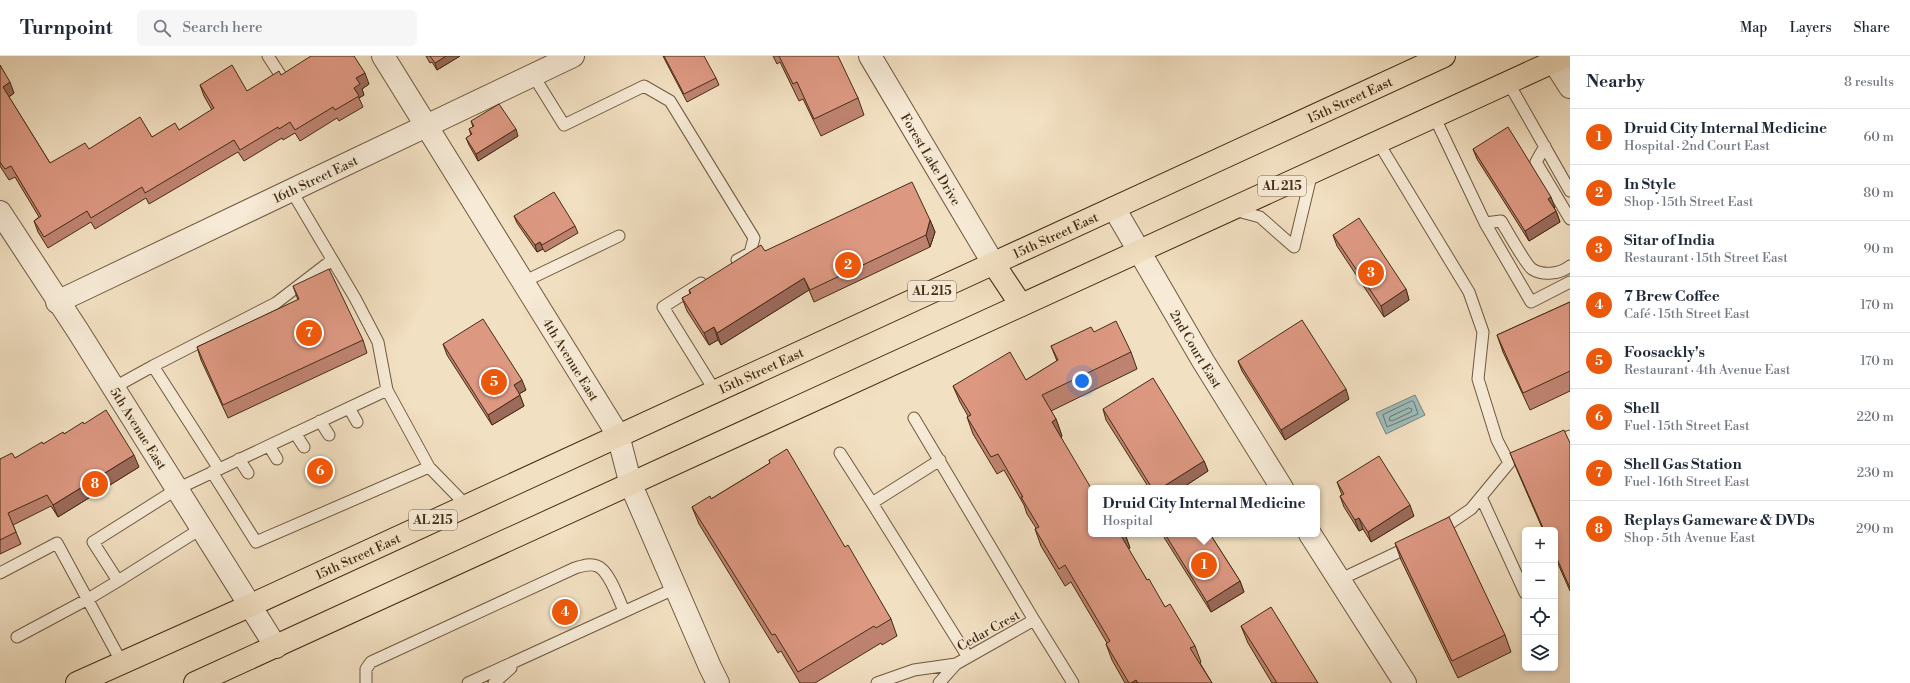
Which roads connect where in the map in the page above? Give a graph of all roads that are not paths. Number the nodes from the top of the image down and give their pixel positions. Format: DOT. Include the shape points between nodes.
graph roads {
  1 [pos="268,56"];
  2 [pos="383,56"];
  3 [pos="573,56"];
  4 [pos="870,56"];
  5 [pos="1444,56"];
  6 [pos="1558,58"];
  7 [pos="533,75"];
  8 [pos="281,76"];
  9 [pos="1508,82"];
  10 [pos="1570,87"];
  11 [pos="1434,116"];
  12 [pos="426,126"];
  13 [pos="1378,142"];
  14 [pos="1545,146"];
  15 [pos="1312,172"];
  16 [pos="291,190"];
  17 [pos="1570,191"];
  18 [pos="1114,208"];
  19 [pos="1232,209"];
  20 [pos="0,212"];
  21 [pos="1570,219"];
  22 [pos="1485,222"];
  23 [pos="619,236"];
  24 [pos="1139,251"];
  25 [pos="332,260"];
  26 [pos="993,263"];
  27 [pos="730,265"];
  28 [pos="1570,266"];
  29 [pos="710,278"];
  30 [pos="523,282"];
  31 [pos="1570,282"];
  32 [pos="57,302"];
  33 [pos="1021,305"];
  34 [pos="153,366"];
  35 [pos="114,388"];
  36 [pos="387,390"];
  37 [pos="715,391"];
  38 [pos="349,408"];
  39 [pos="914,418"];
  40 [pos="320,421"];
  41 [pos="357,422"];
  42 [pos="295,433"];
  43 [pos="329,435"];
  44 [pos="618,435"];
  45 [pos="1570,436"];
  46 [pos="269,446"];
  47 [pos="304,447"];
  48 [pos="1543,448"];
  49 [pos="840,453"];
  50 [pos="239,459"];
  51 [pos="277,459"];
  52 [pos="940,460"];
  53 [pos="429,467"];
  54 [pos="215,470"];
  55 [pos="389,472"];
  56 [pos="248,473"];
  57 [pos="395,482"];
  58 [pos="632,485"];
  59 [pos="1280,485"];
  60 [pos="177,489"];
  61 [pos="1481,497"];
  62 [pos="872,503"];
  63 [pos="466,505"];
  64 [pos="202,528"];
  65 [pos="1431,536"];
  66 [pos="1312,537"];
  67 [pos="1419,542"];
  68 [pos="0,573"];
  69 [pos="1339,580"];
  70 [pos="118,581"];
  71 [pos="1522,586"];
  72 [pos="676,588"];
  73 [pos="88,599"];
  74 [pos="249,606"];
  75 [pos="624,611"];
  76 [pos="1034,620"];
  77 [pos="17,637"];
  78 [pos="276,647"];
  79 [pos="968,657"];
  80 [pos="521,659"];
  81 [pos="122,663"];
  82 [pos="956,664"];
  83 [pos="77,683"];
  84 [pos="195,683"];
  85 [pos="366,683"];
  86 [pos="468,683"];
  87 [pos="494,683"];
  88 [pos="718,683"];
  89 [pos="877,683"];
  90 [pos="939,683"];
  91 [pos="1073,683"];
  92 [pos="1405,683"];
  1 -- 8 [label="lane"];
  2 -- 12 [label="street, 4th Avenue East"];
  3 -- 7 [label="street, 16th Street East"];
  4 -- 26 [label="street, Forest Lake Drive"];
  5 -- 18 [label="main road, 15th Street East / AL 215"];
  6 -- 9 [label="main road, AL 215"];
  6 -- 10 [label="street"];
  7 -- 12 [label="street, 16th Street East"];
  7 -- 27 [label="lane" via="564,124 644,86 670,101 754,238 750,253"];
  9 -- 11 [label="main road, AL 215"];
  9 -- 14 [label="lane"];
  11 -- 13 [label="main road, AL 215"];
  11 -- 22 [label="lane"];
  12 -- 16 [label="street, 16th Street East"];
  12 -- 30 [label="street, 4th Avenue East"];
  13 -- 15 [label="main road, AL 215"];
  13 -- 61 [label="lane" via="1469,292 1483,332 1478,379 1498,440 1512,462"];
  14 -- 17 [label="lane"];
  14 -- 21 [label="lane" via="1536,162"];
  15 -- 19 [label="main road, AL 215"];
  15 -- 19 [label="lane" via="1294,247 1260,217"];
  16 -- 25 [label="lane"];
  16 -- 32 [label="street, 16th Street East"];
  18 -- 24 [label="street, 2nd Court East"];
  18 -- 26 [label="main road, 15th Street East / AL 215"];
  19 -- 24 [label="main road, AL 215"];
  20 -- 32 [label="street, 5th Avenue East"];
  22 -- 28 [label="lane" via="1501,221 1531,268 1545,274 1565,270"];
  22 -- 31 [label="lane" via="1531,302"];
  23 -- 30 [label="lane"];
  24 -- 33 [label="main road, AL 215"];
  24 -- 59 [label="street, 2nd Court East" via="1203,361"];
  25 -- 34 [label="lane" via="276,303"];
  25 -- 36 [label="lane" via="378,342"];
  26 -- 33 [label="main road"];
  26 -- 37 [label="main road, 15th Street East / AL 215"];
  29 -- 37 [label="lane" via="663,307"];
  30 -- 44 [label="street, 4th Avenue East"];
  32 -- 35 [label="street, 5th Avenue East"];
  33 -- 58 [label="main road, AL 215"];
  34 -- 35 [label="lane"];
  34 -- 54 [label="lane"];
  35 -- 60 [label="street, 5th Avenue East"];
  36 -- 38 [label="lane"];
  36 -- 53 [label="lane"];
  37 -- 44 [label="main road, 15th Street East / AL 215"];
  38 -- 40 [label="lane"];
  38 -- 41 [label="lane"];
  39 -- 52 [label="lane"];
  40 -- 42 [label="lane"];
  40 -- 43 [label="lane"];
  42 -- 46 [label="lane"];
  42 -- 47 [label="lane"];
  44 -- 58 [label="street, 4th Avenue East"];
  44 -- 63 [label="main road, 15th Street East / AL 215"];
  45 -- 48 [label="lane"];
  46 -- 50 [label="lane"];
  46 -- 51 [label="lane"];
  49 -- 62 [label="lane"];
  50 -- 54 [label="lane"];
  50 -- 56 [label="lane"];
  52 -- 62 [label="lane"];
  52 -- 76 [label="lane"];
  53 -- 57 [label="lane"];
  53 -- 63 [label="lane"];
  54 -- 57 [label="lane" via="256,542 280,526 363,489"];
  54 -- 60 [label="lane"];
  55 -- 57 [label="lane"];
  58 -- 72 [label="street, 4th Avenue East"];
  58 -- 78 [label="main road, AL 215"];
  60 -- 64 [label="street, 5th Avenue East"];
  60 -- 70 [label="lane" via="93,542"];
  61 -- 65 [label="lane" via="1471,510"];
  61 -- 71 [label="lane"];
  62 -- 79 [label="lane"];
  63 -- 74 [label="main road, 15th Street East / AL 215"];
  64 -- 70 [label="lane"];
  64 -- 74 [label="street, 5th Avenue East"];
  66 -- 69 [label="street"];
  67 -- 69 [label="lane"];
  68 -- 73 [label="lane" via="57,543"];
  69 -- 92 [label="street"];
  70 -- 73 [label="lane"];
  72 -- 75 [label="lane"];
  72 -- 88 [label="street, 4th Avenue East"];
  73 -- 77 [label="lane"];
  73 -- 81 [label="lane"];
  74 -- 78 [label="street, 5th Avenue East"];
  74 -- 81 [label="main road, 15th Street East / AL 215"];
  75 -- 80 [label="lane"];
  75 -- 85 [label="lane" via="606,573 598,566 588,564 371,662 366,669"];
  76 -- 79 [label="lane, Cedar Crest"];
  76 -- 91 [label="lane, Cedar Crest"];
  78 -- 84 [label="main road, AL 215"];
  79 -- 82 [label="lane, Cedar Crest"];
  80 -- 86 [label="lane"];
  80 -- 87 [label="lane"];
  81 -- 83 [label="main road, 15th Street East / AL 215"];
  82 -- 89 [label="lane" via="914,670"];
  82 -- 90 [label="lane, Cedar Crest"];
}
